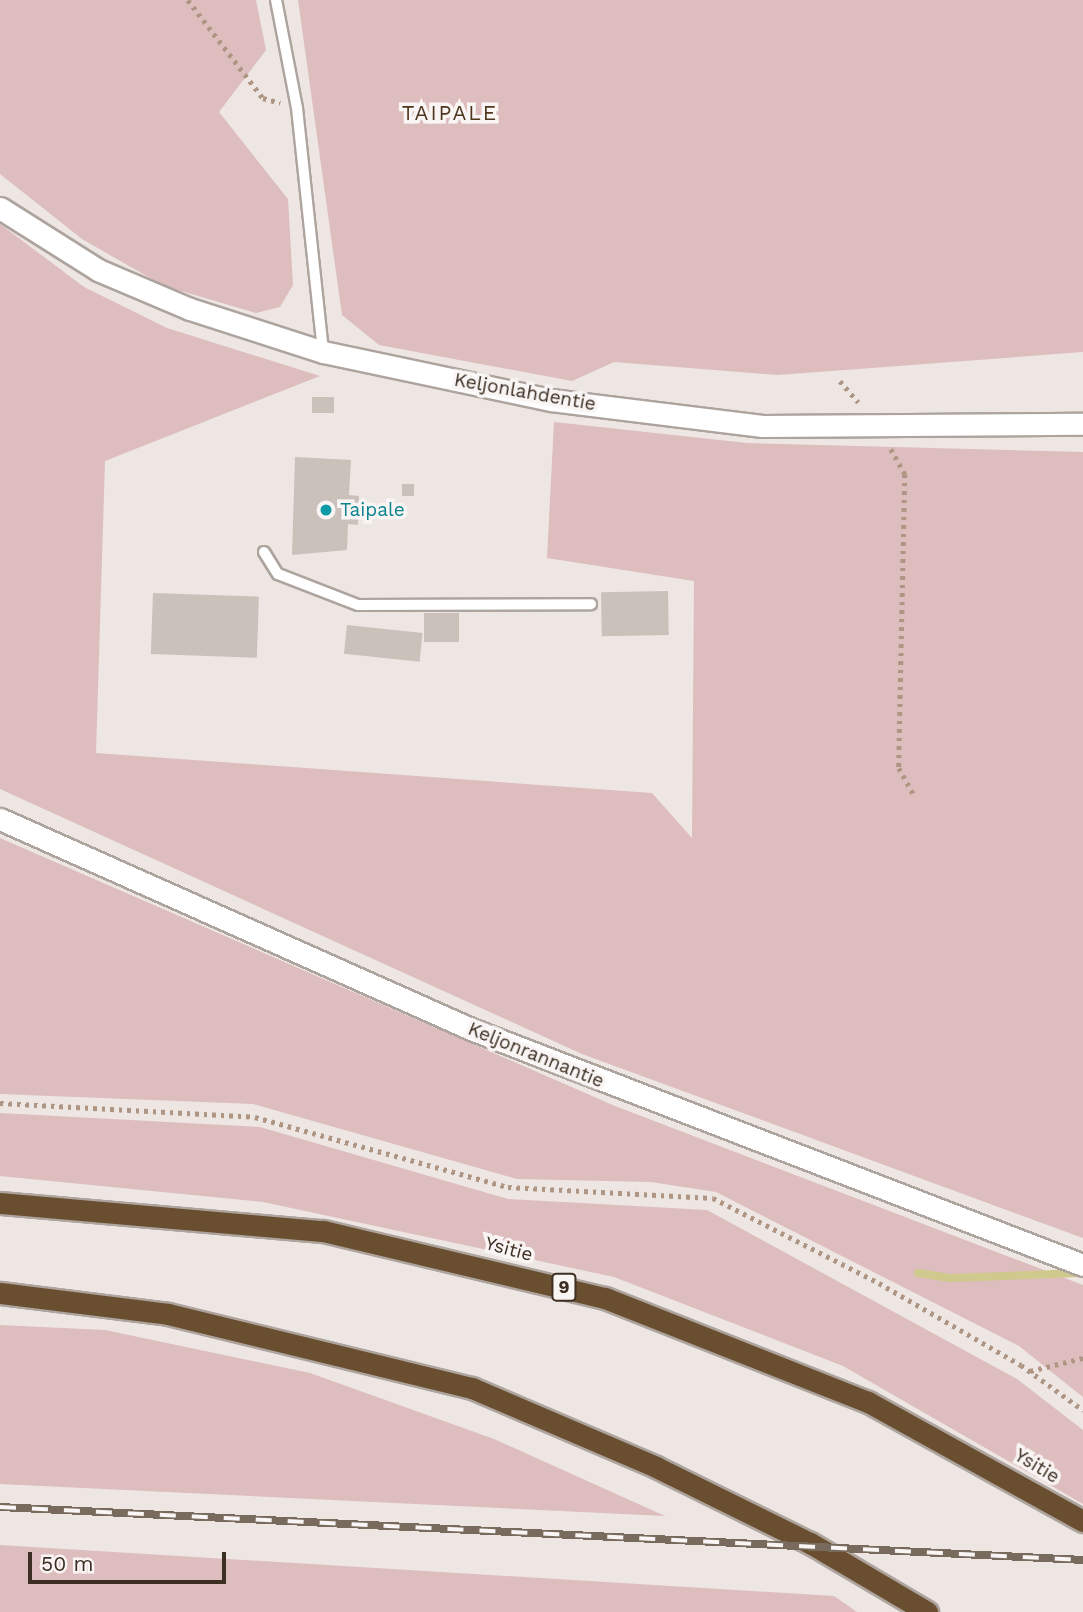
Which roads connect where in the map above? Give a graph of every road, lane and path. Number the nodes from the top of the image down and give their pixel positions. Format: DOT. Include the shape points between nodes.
graph roads {
  1 [pos="188,0"];
  2 [pos="276,0"];
  3 [pos="297,108"];
  4 [pos="0,208"];
  5 [pos="323,352"];
  6 [pos="840,381"];
  7 [pos="1083,424"];
  8 [pos="878,425"];
  9 [pos="264,552"];
  10 [pos="591,604"];
  11 [pos="915,797"];
  12 [pos="0,819"];
  13 [pos="0,1103"];
  14 [pos="0,1203"];
  15 [pos="1083,1265"];
  16 [pos="0,1293"];
  17 [pos="1083,1358"];
  18 [pos="1029,1371"];
  19 [pos="1083,1410"];
  20 [pos="1083,1521"];
  21 [pos="927,1612"];
  1 -- 3 [label="path" via="263,98"];
  2 -- 3 [label="lane"];
  3 -- 5 [label="lane"];
  4 -- 5 [label="street, Keljonlahdentie" via="98,270 190,309"];
  5 -- 8 [label="street, Keljonlahdentie" via="551,400 762,426"];
  6 -- 8 [label="path"];
  7 -- 8 [label="street, Keljonlahdentie"];
  8 -- 11 [label="path" via="905,474 899,768"];
  9 -- 10 [label="lane" via="278,574 358,605"];
  12 -- 15 [label="street, Keljonrannantie" via="471,1029"];
  13 -- 18 [label="path" via="255,1116 508,1187 713,1198 879,1283"];
  14 -- 20 [label="highway, Ysitie / 9" via="323,1231 605,1298 869,1402"];
  16 -- 21 [label="highway" via="168,1314 472,1388 656,1467 810,1543"];
  17 -- 18 [label="path"];
  18 -- 19 [label="path"];
}
